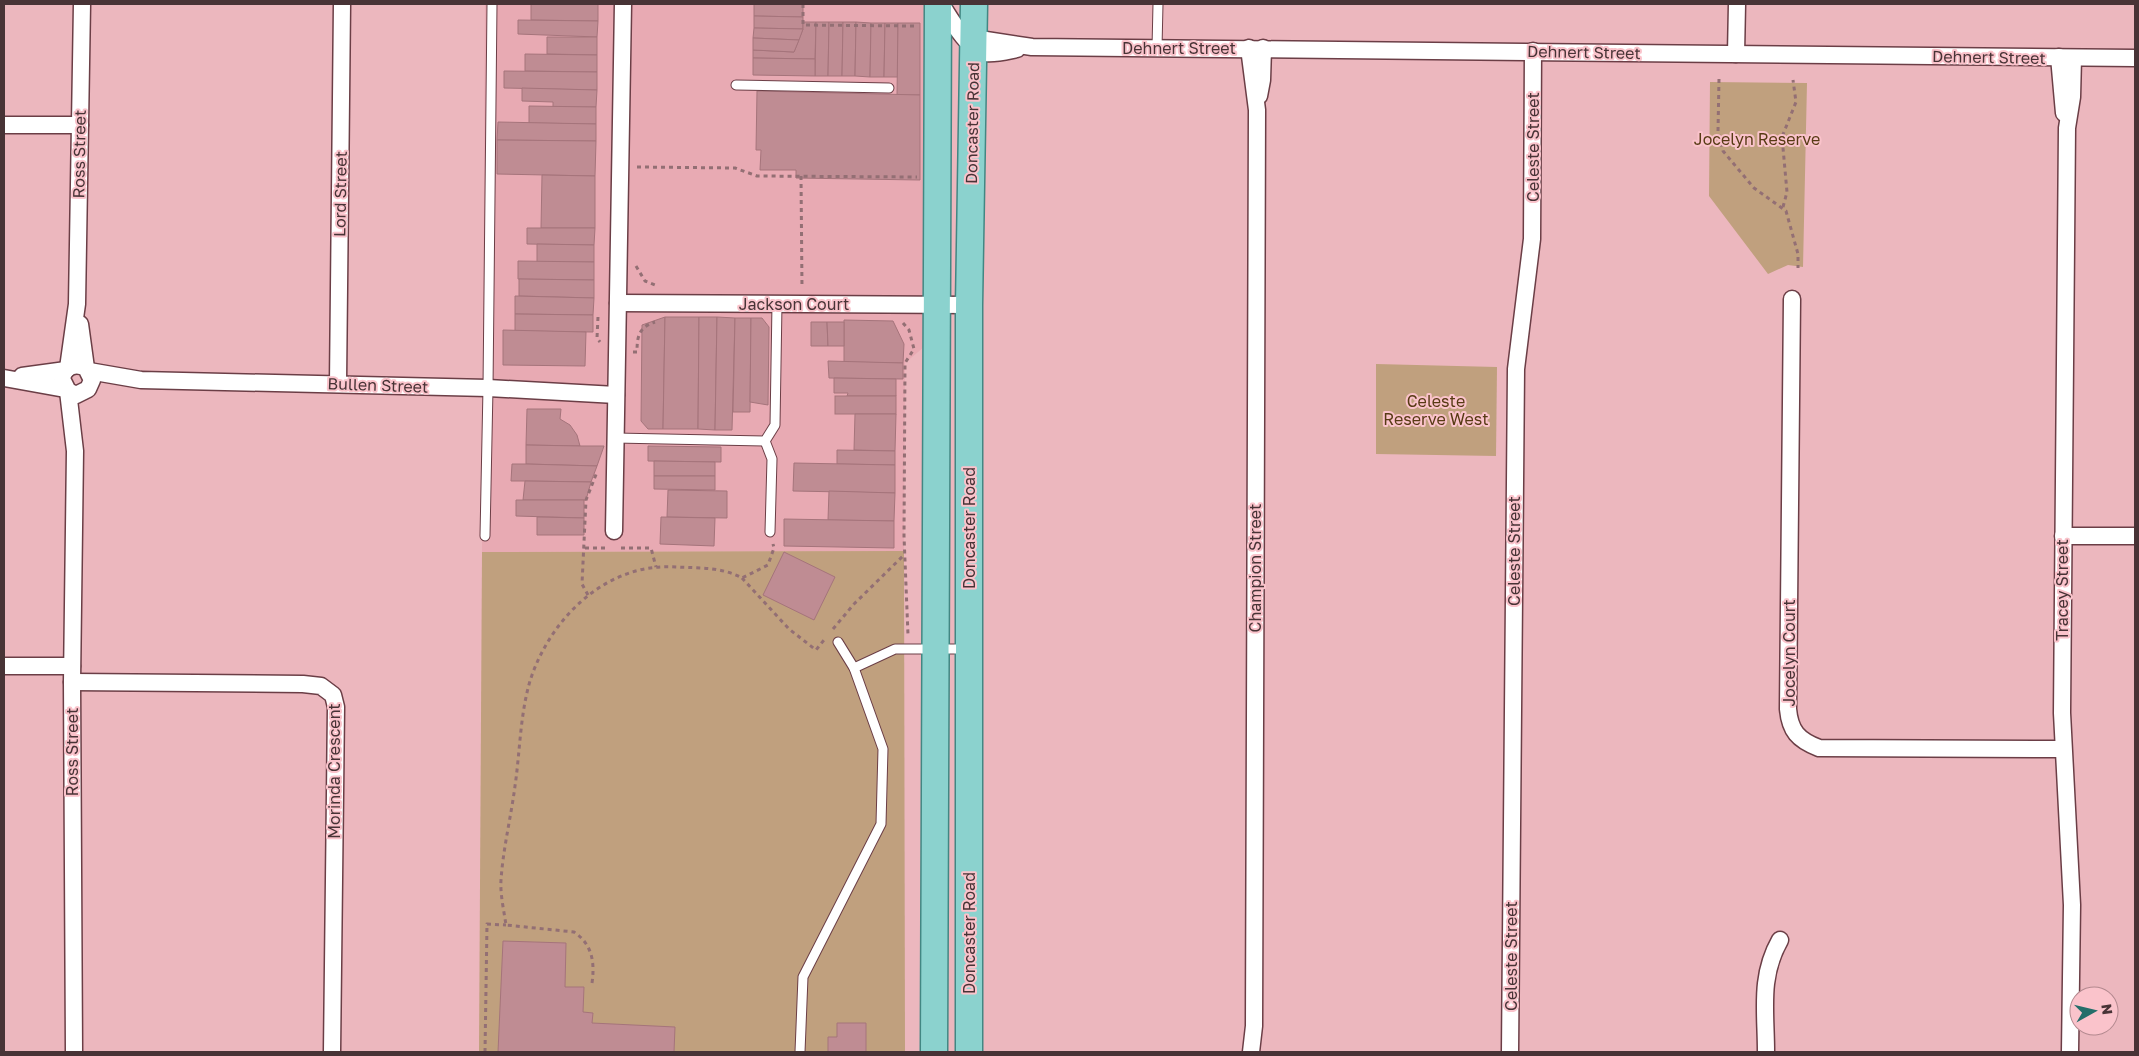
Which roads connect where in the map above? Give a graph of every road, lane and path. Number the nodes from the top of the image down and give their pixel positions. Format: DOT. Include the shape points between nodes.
graph roads {
  1 [pos="82,4"];
  2 [pos="342,4"];
  3 [pos="492,4"];
  4 [pos="623,4"];
  5 [pos="803,4"];
  6 [pos="940,4"];
  7 [pos="974,4"];
  8 [pos="1158,4"];
  9 [pos="1736,4"];
  10 [pos="918,26"];
  11 [pos="973,43"];
  12 [pos="1157,48"];
  13 [pos="1256,48"];
  14 [pos="1534,51"];
  15 [pos="1736,54"];
  16 [pos="2066,58"];
  17 [pos="2135,58"];
  18 [pos="1719,79"];
  19 [pos="1793,80"];
  20 [pos="736,85"];
  21 [pos="889,88"];
  22 [pos="4,125"];
  23 [pos="80,125"];
  24 [pos="620,167"];
  25 [pos="801,176"];
  26 [pos="918,177"];
  27 [pos="1783,207"];
  28 [pos="618,266"];
  29 [pos="1798,268"];
  30 [pos="1792,299"];
  31 [pos="77,304"];
  32 [pos="618,304"];
  33 [pos="663,304"];
  34 [pos="777,304"];
  35 [pos="802,304"];
  36 [pos="936,305"];
  37 [pos="969,305"];
  38 [pos="895,323"];
  39 [pos="67,369"];
  40 [pos="88,370"];
  41 [pos="4,378"];
  42 [pos="141,380"];
  43 [pos="338,384"];
  44 [pos="488,388"];
  45 [pos="66,390"];
  46 [pos="87,391"];
  47 [pos="616,395"];
  48 [pos="615,438"];
  49 [pos="765,441"];
  50 [pos="75,451"];
  51 [pos="614,532"];
  52 [pos="770,532"];
  53 [pos="485,536"];
  54 [pos="2063,536"];
  55 [pos="2135,536"];
  56 [pos="585,548"];
  57 [pos="904,554"];
  58 [pos="656,567"];
  59 [pos="742,578"];
  60 [pos="838,642"];
  61 [pos="908,649"];
  62 [pos="934,649"];
  63 [pos="969,649"];
  64 [pos="4,666"];
  65 [pos="854,668"];
  66 [pos="72,674"];
  67 [pos="2062,749"];
  68 [pos="506,925"];
  69 [pos="1780,940"];
  70 [pos="592,983"];
  71 [pos="1254,1026"];
  72 [pos="74,1052"];
  73 [pos="332,1052"];
  74 [pos="485,1052"];
  75 [pos="800,1052"];
  76 [pos="934,1052"];
  77 [pos="969,1052"];
  78 [pos="1251,1052"];
  79 [pos="1257,1052"];
  80 [pos="1510,1052"];
  81 [pos="1766,1052"];
  82 [pos="2070,1052"];
  1 -- 23 [label="street, Ross Street"];
  2 -- 43 [label="street, Lord Street"];
  3 -- 44 [label="lane"];
  4 -- 24 [label="street"];
  5 -- 10 [label="path" via="803,25"];
  6 -- 11 [label="street"];
  6 -- 36 [label="main road, Doncaster Road"];
  7 -- 11 [label="main road, Doncaster Road"];
  8 -- 12 [label="lane"];
  9 -- 15 [label="street"];
  11 -- 12 [label="street, Dehnert Street" via="986,53 1032,47"];
  11 -- 37 [label="main road, Doncaster Road"];
  12 -- 13 [label="street, Dehnert Street"];
  13 -- 14 [label="street, Dehnert Street"];
  13 -- 71 [label="street, Champion Street" via="1262,80 1256,110"];
  14 -- 15 [label="street, Dehnert Street"];
  14 -- 80 [label="street, Celeste Street" via="1532,239 1516,369"];
  15 -- 16 [label="street, Dehnert Street"];
  16 -- 17 [label="street, Dehnert Street"];
  16 -- 54 [label="street, Tracey Street" via="2061,100 2066,128"];
  18 -- 27 [label="path" via="1718,131 1723,151 1749,183"];
  19 -- 27 [label="path" via="1796,102 1782,137 1787,192"];
  20 -- 21 [label="lane"];
  22 -- 23 [label="street"];
  23 -- 31 [label="street, Ross Street"];
  24 -- 25 [label="path" via="735,168 757,176"];
  24 -- 28 [label="street"];
  25 -- 26 [label="path"];
  25 -- 35 [label="path"];
  27 -- 29 [label="path" via="1798,254"];
  28 -- 32 [label="street"];
  28 -- 33 [label="path" via="636,266 645,281 663,290"];
  30 -- 67 [label="street, Jocelyn Court" via="1788,709 1792,729 1800,739 1819,748"];
  31 -- 39 [label="street, Ross Street"];
  31 -- 40 [label="street, Ross Street"];
  32 -- 33 [label="street, Jackson Court"];
  32 -- 47 [label="street"];
  33 -- 34 [label="street, Jackson Court"];
  34 -- 35 [label="street, Jackson Court"];
  34 -- 49 [label="lane" via="775,424"];
  35 -- 36 [label="street, Jackson Court"];
  36 -- 37 [label="street, Jackson Court"];
  36 -- 62 [label="main road, Doncaster Road"];
  37 -- 63 [label="main road, Doncaster Road"];
  38 -- 57 [label="path" via="904,323 914,349 905,363"];
  39 -- 40 [label="street" via="77,365"];
  39 -- 41 [label="street"];
  39 -- 45 [label="street" via="62,379"];
  40 -- 42 [label="street, Bullen Street"];
  40 -- 46 [label="street" via="92,380"];
  41 -- 45 [label="street"];
  42 -- 43 [label="street, Bullen Street"];
  42 -- 46 [label="street, Bullen Street"];
  43 -- 44 [label="street, Bullen Street"];
  44 -- 47 [label="street, Bullen Street"];
  44 -- 53 [label="lane"];
  45 -- 46 [label="street" via="76,395"];
  45 -- 50 [label="street, Ross Street"];
  46 -- 50 [label="street, Ross Street"];
  47 -- 48 [label="street"];
  48 -- 49 [label="lane"];
  48 -- 51 [label="street"];
  49 -- 52 [label="lane" via="772,459"];
  50 -- 66 [label="street, Ross Street"];
  52 -- 59 [label="path" via="774,548 768,565"];
  54 -- 55 [label="street"];
  54 -- 67 [label="street, Tracey Street"];
  56 -- 58 [label="path" via="651,548"];
  57 -- 59 [label="path" via="854,604 816,650 789,629"];
  57 -- 61 [label="path"];
  58 -- 59 [label="path" via="730,571"];
  58 -- 68 [label="path" via="640,568 609,580 588,595 559,626 539,660 526,698 501,881"];
  60 -- 65 [label="lane"];
  61 -- 62 [label="lane"];
  61 -- 65 [label="lane" via="895,649"];
  62 -- 63 [label="lane"];
  62 -- 76 [label="main road, Doncaster Road"];
  63 -- 77 [label="main road, Doncaster Road"];
  64 -- 66 [label="street, Morinda Crescent"];
  65 -- 75 [label="lane" via="883,749 881,824 803,977"];
  66 -- 72 [label="street, Ross Street"];
  66 -- 73 [label="street, Morinda Crescent" via="303,684 321,686 333,695 336,706"];
  67 -- 82 [label="street, Tracey Street" via="2072,905"];
  68 -- 70 [label="path" via="574,932 590,950 594,966"];
  68 -- 74 [label="path" via="487,924"];
  69 -- 81 [label="street" via="1771,956 1766,977"];
  71 -- 78 [label="street, Champion Street"];
  71 -- 79 [label="street, Champion Street"];
}
